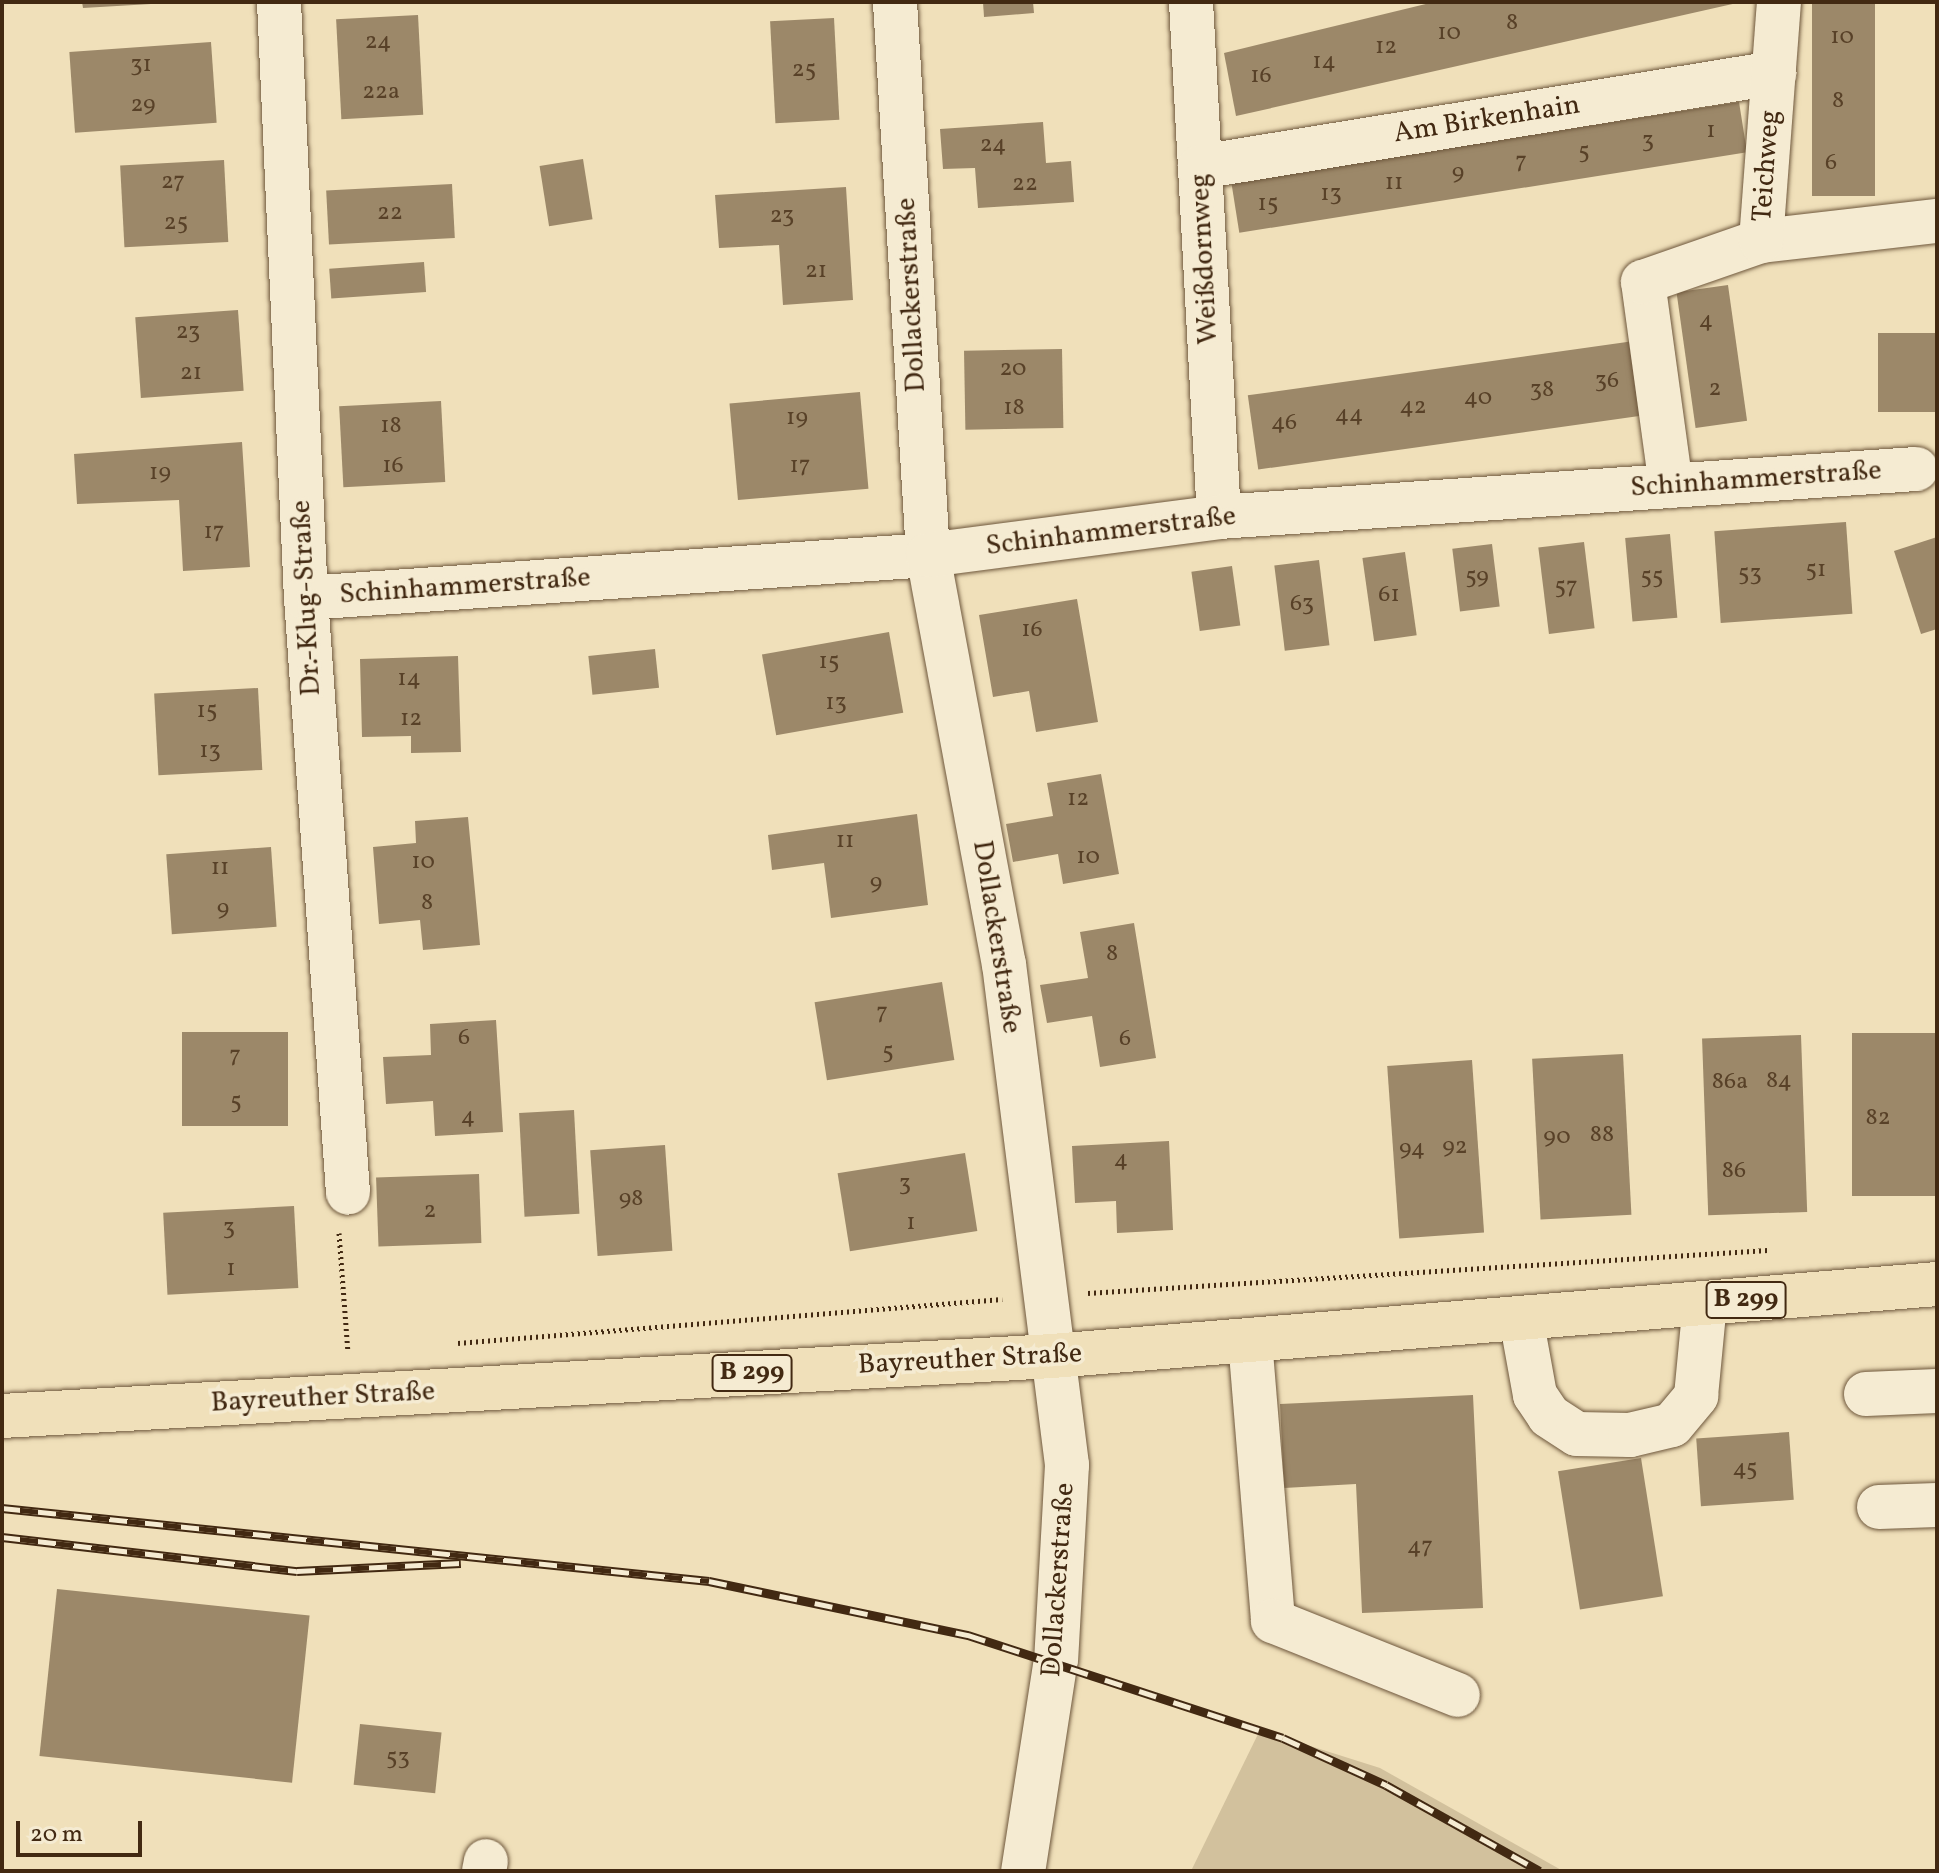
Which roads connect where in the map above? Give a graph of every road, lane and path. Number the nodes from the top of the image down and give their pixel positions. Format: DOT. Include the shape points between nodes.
graph roads {
  1 [pos="279,2"];
  2 [pos="895,2"];
  3 [pos="1191,2"];
  4 [pos="1779,2"];
  5 [pos="1774,73"];
  6 [pos="1200,167"];
  7 [pos="1937,221"];
  8 [pos="1761,241"];
  9 [pos="1916,469"];
  10 [pos="1671,486"];
  11 [pos="1219,517"];
  12 [pos="928,555"];
  13 [pos="306,598"];
  14 [pos="348,1193"];
  15 [pos="1778,1250"];
  16 [pos="1937,1284"];
  17 [pos="1045,1296"];
  18 [pos="1705,1303"];
  19 [pos="1521,1318"];
  20 [pos="1250,1340"];
  21 [pos="449,1343"];
  22 [pos="360,1351"];
  23 [pos="338,1352"];
  24 [pos="348,1352"];
  25 [pos="1052,1356"];
  26 [pos="1937,1391"];
  27 [pos="1866,1394"];
  28 [pos="2,1416"];
  29 [pos="1937,1505"];
  30 [pos="1879,1507"];
  31 [pos="1458,1695"];
  32 [pos="1023,1871"];
  1 -- 13 [label="street, Dr.-Klug-Straße"];
  2 -- 12 [label="street, Dollackerstraße"];
  3 -- 6 [label="street, Weißdornweg"];
  4 -- 5 [label="street, Teichweg"];
  5 -- 6 [label="street, Am Birkenhain"];
  5 -- 8 [label="street, Teichweg"];
  6 -- 11 [label="street, Weißdornweg"];
  7 -- 8 [label="street"];
  8 -- 10 [label="street, Teichweg" via="1643,282"];
  9 -- 10 [label="street, Schinhammerstraße"];
  10 -- 11 [label="street, Schinhammerstraße"];
  11 -- 12 [label="street, Schinhammerstraße"];
  12 -- 13 [label="street, Schinhammerstraße"];
  12 -- 17 [label="street, Dollackerstraße" via="1004,964"];
  13 -- 14 [label="street, Dr.-Klug-Straße"];
  14 -- 24 [label="path" via="337,1241"];
  15 -- 17 [label="path"];
  16 -- 18 [label="main road, Bayreuther Straße / B 299"];
  17 -- 21 [label="path"];
  17 -- 25 [label="street, Dollackerstraße"];
  18 -- 19 [label="main road, Bayreuther Straße / B 299"];
  18 -- 19 [label="street" via="1696,1396 1672,1425 1630,1435 1577,1434 1549,1416 1535,1395"];
  19 -- 20 [label="main road, Bayreuther Straße / B 299"];
  20 -- 25 [label="main road, Bayreuther Straße / B 299"];
  20 -- 31 [label="street" via="1273,1621"];
  22 -- 24 [label="path"];
  23 -- 24 [label="path"];
  25 -- 28 [label="main road, Bayreuther Straße / B 299"];
  25 -- 32 [label="street, Dollackerstraße" via="1067,1465 1057,1644"];
  26 -- 27 [label="street"];
  29 -- 30 [label="street"];
}
